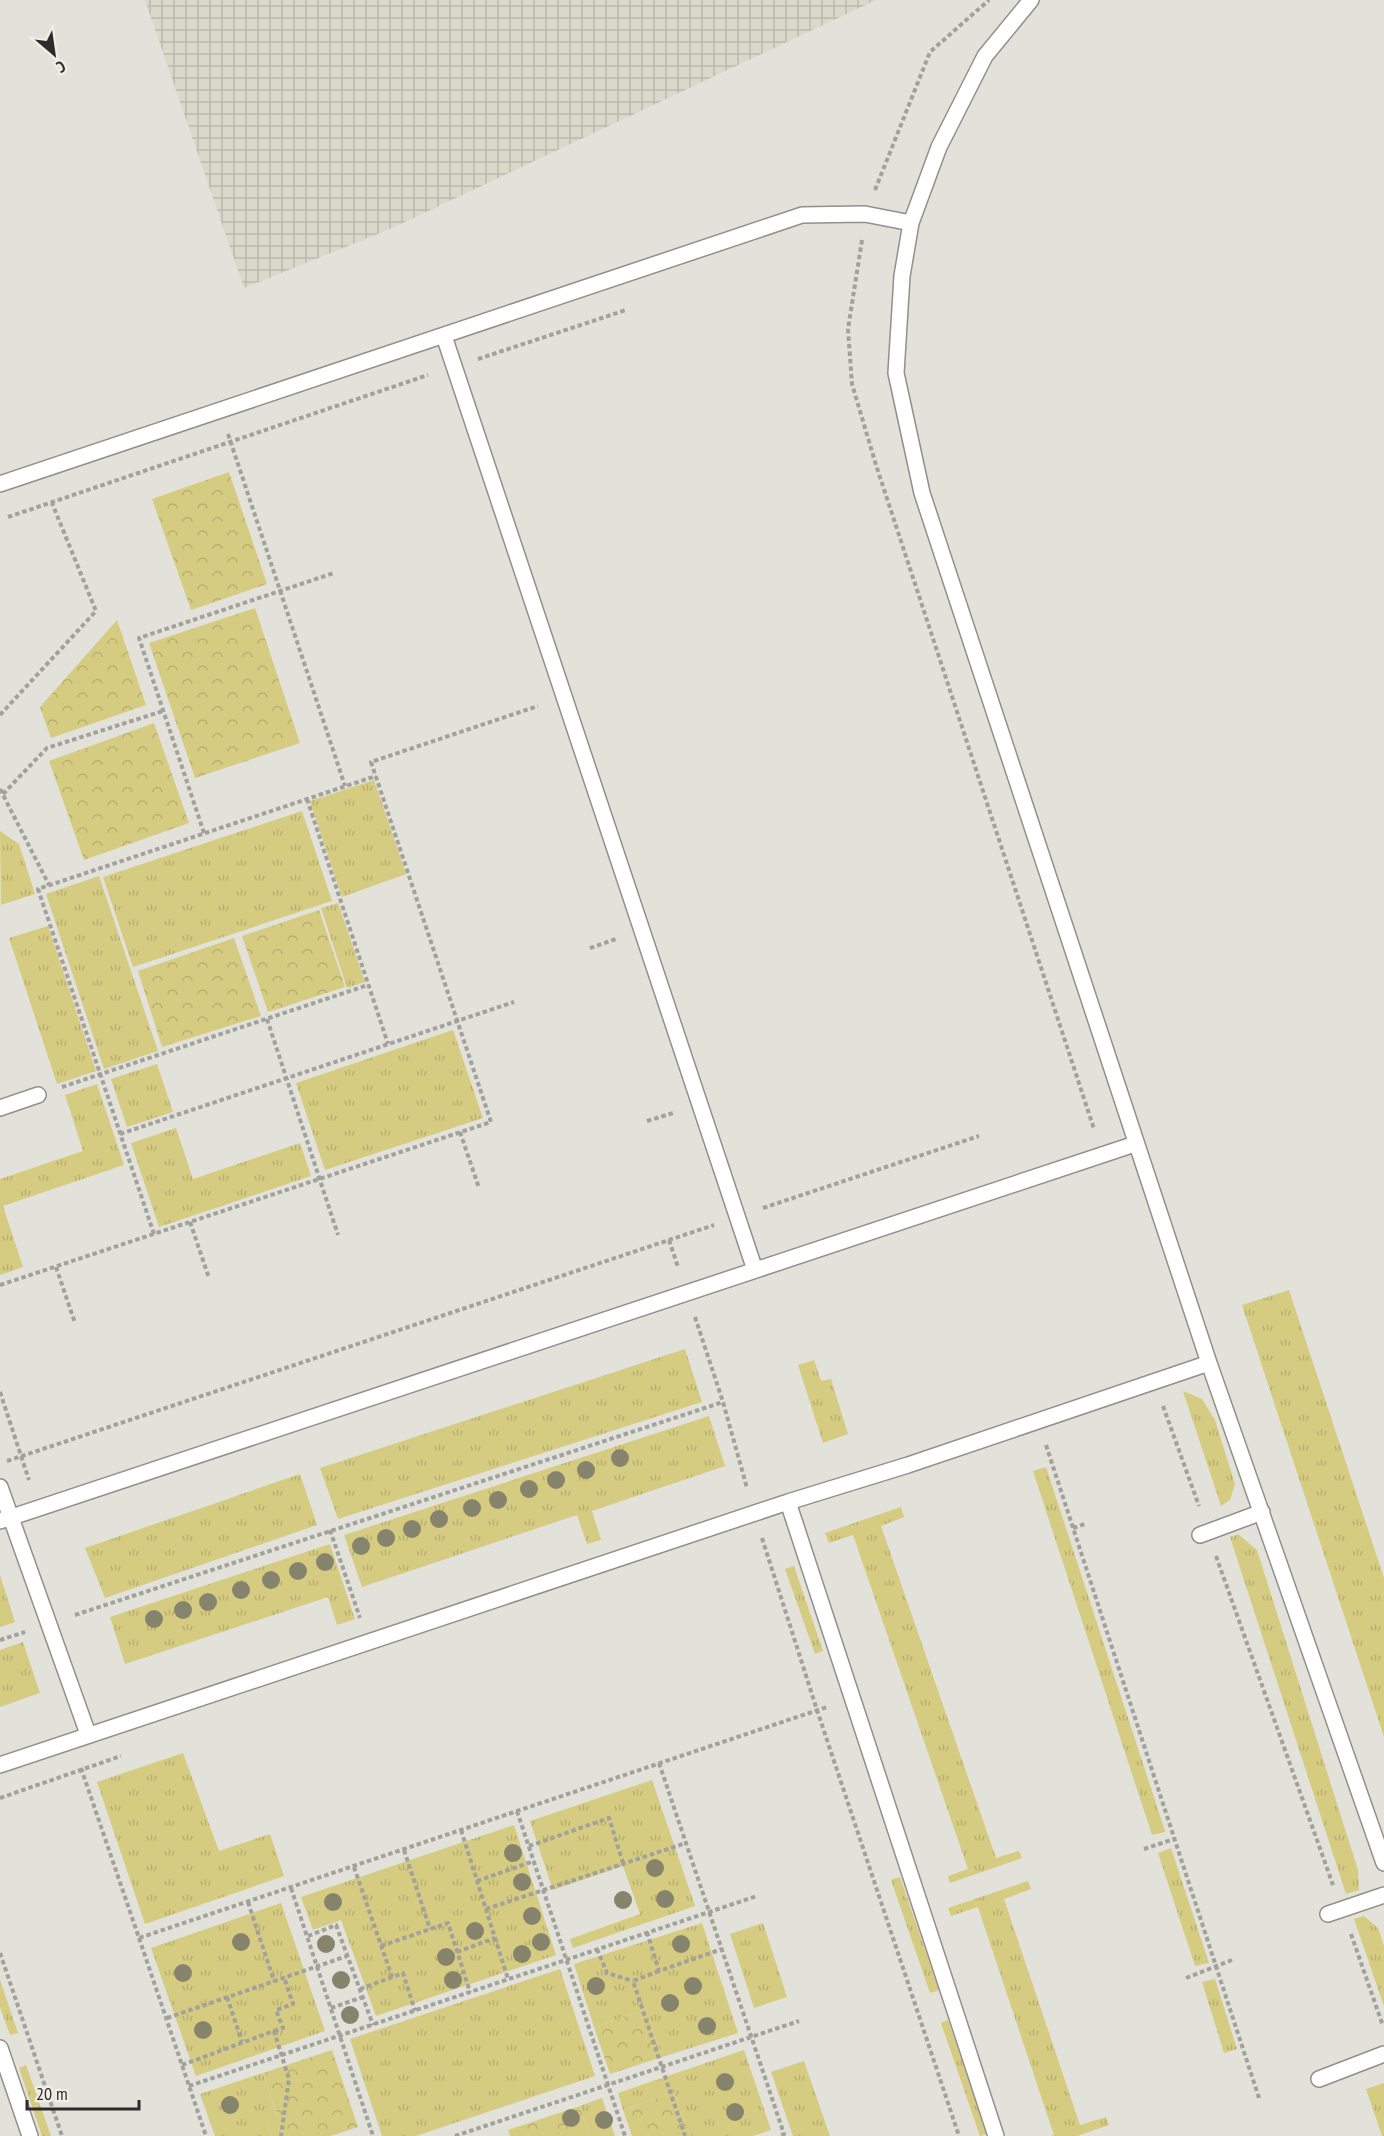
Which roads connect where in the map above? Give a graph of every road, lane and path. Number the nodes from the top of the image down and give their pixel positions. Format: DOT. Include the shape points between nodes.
graph roads {
  1 [pos="1031,0"];
  2 [pos="911,223"];
  3 [pos="626,310"];
  4 [pos="444,336"];
  5 [pos="454,367"];
  6 [pos="220,411"];
  7 [pos="231,443"];
  8 [pos="0,484"];
  9 [pos="52,503"];
  10 [pos="9,517"];
  11 [pos="334,573"];
  12 [pos="280,590"];
  13 [pos="538,706"];
  14 [pos="163,711"];
  15 [pos="0,715"];
  16 [pos="376,776"];
  17 [pos="345,786"];
  18 [pos="0,789"];
  19 [pos="3,794"];
  20 [pos="307,799"];
  21 [pos="204,833"];
  22 [pos="49,885"];
  23 [pos="616,939"];
  24 [pos="590,948"];
  25 [pos="368,985"];
  26 [pos="514,1002"];
  27 [pos="267,1019"];
  28 [pos="458,1021"];
  29 [pos="388,1044"];
  30 [pos="100,1074"];
  31 [pos="286,1078"];
  32 [pos="38,1095"];
  33 [pos="0,1108"];
  34 [pos="674,1113"];
  35 [pos="647,1121"];
  36 [pos="460,1132"];
  37 [pos="120,1134"];
  38 [pos="979,1136"];
  39 [pos="1135,1144"];
  40 [pos="320,1179"];
  41 [pos="479,1188"];
  42 [pos="738,1217"];
  43 [pos="190,1222"];
  44 [pos="154,1234"];
  45 [pos="338,1235"];
  46 [pos="56,1267"];
  47 [pos="755,1270"];
  48 [pos="209,1278"];
  49 [pos="0,1285"];
  50 [pos="75,1323"];
  51 [pos="1209,1364"];
  52 [pos="1155,1382"];
  53 [pos="0,1392"];
  54 [pos="1038,1421"];
  55 [pos="21,1456"];
  56 [pos="0,1463"];
  57 [pos="0,1487"];
  58 [pos="788,1502"];
  59 [pos="39,1509"];
  60 [pos="1262,1512"];
  61 [pos="755,1513"];
  62 [pos="5,1519"];
  63 [pos="1085,1524"];
  64 [pos="1073,1528"];
  65 [pos="330,1530"];
  66 [pos="1204,1534"];
  67 [pos="48,1624"];
  68 [pos="0,1640"];
  69 [pos="368,1642"];
  70 [pos="851,1699"];
  71 [pos="817,1710"];
  72 [pos="88,1734"];
  73 [pos="127,1754"];
  74 [pos="659,1763"];
  75 [pos="0,1765"];
  76 [pos="82,1770"];
  77 [pos="0,1798"];
  78 [pos="517,1811"];
  79 [pos="461,1830"];
  80 [pos="1174,1839"];
  81 [pos="686,1843"];
  82 [pos="529,1846"];
  83 [pos="1144,1848"];
  84 [pos="404,1850"];
  85 [pos="534,1861"];
  86 [pos="623,1863"];
  87 [pos="1384,1863"];
  88 [pos="354,1867"];
  89 [pos="477,1881"];
  90 [pos="291,1888"];
  91 [pos="543,1889"];
  92 [pos="1384,1895"];
  93 [pos="757,1896"];
  94 [pos="248,1902"];
  95 [pos="486,1909"];
  96 [pos="709,1911"];
  97 [pos="1335,1912"];
  98 [pos="430,1929"];
  99 [pos="647,1932"];
  100 [pos="308,1936"];
  101 [pos="139,1938"];
  102 [pos="495,1938"];
  103 [pos="381,1946"];
  104 [pos="597,1949"];
  105 [pos="722,1949"];
  106 [pos="457,1952"];
  107 [pos="0,1953"];
  108 [pos="347,1956"];
  109 [pos="567,1959"];
  110 [pos="1232,1960"];
  111 [pos="317,1966"];
  112 [pos="1216,1967"];
  113 [pos="659,1971"];
  114 [pos="284,1977"];
  115 [pos="392,1977"];
  116 [pos="1186,1978"];
  117 [pos="508,1979"];
  118 [pos="633,1980"];
  119 [pos="274,1981"];
  120 [pos="360,1989"];
  121 [pos="470,1992"];
  122 [pos="227,1997"];
  123 [pos="363,1997"];
  124 [pos="331,2008"];
  125 [pos="415,2011"];
  126 [pos="166,2018"];
  127 [pos="799,2021"];
  128 [pos="373,2025"];
  129 [pos="1384,2028"];
  130 [pos="274,2031"];
  131 [pos="340,2036"];
  132 [pos="751,2037"];
  133 [pos="242,2042"];
  134 [pos="0,2048"];
  135 [pos="1384,2054"];
  136 [pos="282,2055"];
  137 [pos="182,2065"];
  138 [pos="662,2067"];
  139 [pos="1319,2079"];
  140 [pos="607,2084"];
  141 [pos="189,2086"];
  142 [pos="1259,2098"];
  143 [pos="782,2135"];
  144 [pos="30,2136"];
  145 [pos="62,2136"];
  146 [pos="206,2136"];
  147 [pos="281,2136"];
  148 [pos="373,2136"];
  149 [pos="454,2136"];
  150 [pos="625,2136"];
  151 [pos="685,2136"];
  152 [pos="959,2136"];
  153 [pos="996,2136"];
  1 -- 2 [label="lane" via="985,56 939,147"];
  2 -- 4 [label="lane" via="866,214 802,215"];
  2 -- 39 [label="lane" via="902,276 897,373 922,493"];
  3 -- 5 [label="path"];
  4 -- 5 [label="lane"];
  4 -- 6 [label="lane"];
  5 -- 7 [label="path"];
  5 -- 42 [label="lane"];
  6 -- 7 [label="path"];
  6 -- 8 [label="lane"];
  7 -- 9 [label="path"];
  7 -- 12 [label="path"];
  9 -- 10 [label="path"];
  9 -- 15 [label="path" via="96,611"];
  11 -- 12 [label="path"];
  12 -- 14 [label="path" via="139,638"];
  12 -- 17 [label="path"];
  13 -- 16 [label="path" via="371,762"];
  14 -- 19 [label="path" via="47,748"];
  14 -- 21 [label="path"];
  16 -- 17 [label="path"];
  16 -- 28 [label="path"];
  17 -- 20 [label="path"];
  18 -- 19 [label="path"];
  19 -- 22 [label="path"];
  20 -- 21 [label="path"];
  20 -- 25 [label="path"];
  21 -- 22 [label="path"];
  22 -- 30 [label="path" via="38,889"];
  23 -- 24 [label="path"];
  25 -- 27 [label="path"];
  25 -- 29 [label="path"];
  26 -- 28 [label="path"];
  27 -- 30 [label="path"];
  27 -- 31 [label="path"];
  28 -- 29 [label="path"];
  28 -- 36 [label="path" via="491,1122"];
  29 -- 31 [label="path"];
  30 -- 32 [label="path"];
  30 -- 37 [label="path"];
  31 -- 37 [label="path"];
  31 -- 40 [label="path"];
  32 -- 33 [label="lane"];
  34 -- 35 [label="path"];
  36 -- 40 [label="path"];
  36 -- 41 [label="path"];
  37 -- 44 [label="path"];
  38 -- 42 [label="path"];
  39 -- 47 [label="lane"];
  39 -- 51 [label="lane"];
  40 -- 43 [label="path"];
  40 -- 45 [label="path"];
  42 -- 47 [label="lane"];
  42 -- 55 [label="path"];
  43 -- 44 [label="path"];
  43 -- 48 [label="path"];
  44 -- 46 [label="path"];
  46 -- 49 [label="path"];
  46 -- 50 [label="path"];
  47 -- 59 [label="lane"];
  51 -- 52 [label="lane"];
  51 -- 60 [label="lane"];
  52 -- 54 [label="lane"];
  52 -- 66 [label="path"];
  53 -- 55 [label="path"];
  54 -- 58 [label="lane"];
  54 -- 64 [label="path"];
  55 -- 56 [label="path"];
  55 -- 59 [label="path"];
  57 -- 62 [label="lane"];
  58 -- 61 [label="lane"];
  58 -- 70 [label="lane"];
  59 -- 62 [label="lane"];
  60 -- 66 [label="lane"];
  60 -- 87 [label="lane"];
  61 -- 65 [label="path" via="723,1402"];
  61 -- 69 [label="lane"];
  61 -- 71 [label="path"];
  62 -- 67 [label="lane"];
  63 -- 64 [label="path"];
  64 -- 80 [label="path"];
  65 -- 67 [label="path"];
  65 -- 69 [label="path"];
  66 -- 97 [label="path"];
  67 -- 68 [label="path"];
  67 -- 72 [label="lane"];
  69 -- 72 [label="lane"];
  70 -- 71 [label="path"];
  70 -- 153 [label="lane"];
  71 -- 74 [label="path"];
  71 -- 152 [label="path"];
  72 -- 75 [label="lane"];
  73 -- 76 [label="path"];
  74 -- 78 [label="path"];
  74 -- 81 [label="path"];
  76 -- 77 [label="path"];
  76 -- 101 [label="path"];
  78 -- 79 [label="path"];
  78 -- 82 [label="path"];
  79 -- 84 [label="path"];
  79 -- 89 [label="path"];
  80 -- 83 [label="path"];
  80 -- 112 [label="path"];
  81 -- 86 [label="path"];
  81 -- 96 [label="path"];
  82 -- 85 [label="path"];
  82 -- 86 [label="path" via="609,1818"];
  84 -- 88 [label="path"];
  84 -- 98 [label="path"];
  85 -- 89 [label="path"];
  85 -- 91 [label="path"];
  86 -- 91 [label="path"];
  88 -- 90 [label="path"];
  88 -- 103 [label="path"];
  89 -- 95 [label="path"];
  90 -- 94 [label="path"];
  90 -- 100 [label="path"];
  91 -- 95 [label="path"];
  91 -- 109 [label="path"];
  92 -- 97 [label="lane"];
  93 -- 96 [label="path"];
  94 -- 101 [label="path"];
  94 -- 119 [label="path"];
  95 -- 102 [label="path"];
  96 -- 99 [label="path"];
  96 -- 105 [label="path"];
  97 -- 129 [label="path"];
  98 -- 103 [label="path"];
  98 -- 106 [label="path" via="448,1923"];
  99 -- 104 [label="path"];
  99 -- 113 [label="path"];
  100 -- 108 [label="path" via="336,1925"];
  100 -- 111 [label="path"];
  101 -- 126 [label="path"];
  102 -- 106 [label="path"];
  102 -- 117 [label="path"];
  103 -- 115 [label="path"];
  104 -- 109 [label="path"];
  104 -- 118 [label="path" via="607,1973"];
  105 -- 113 [label="path"];
  105 -- 132 [label="path"];
  106 -- 121 [label="path"];
  107 -- 145 [label="path"];
  108 -- 111 [label="path"];
  108 -- 120 [label="path"];
  109 -- 117 [label="path"];
  109 -- 140 [label="path"];
  110 -- 112 [label="path"];
  111 -- 114 [label="path"];
  111 -- 124 [label="path"];
  112 -- 116 [label="path"];
  112 -- 142 [label="path"];
  113 -- 118 [label="path"];
  114 -- 119 [label="path"];
  114 -- 130 [label="path" via="293,2004 276,2010 283,2028"];
  115 -- 120 [label="path"];
  115 -- 125 [label="path" via="403,1973"];
  117 -- 121 [label="path"];
  118 -- 138 [label="path"];
  119 -- 122 [label="path"];
  120 -- 123 [label="path"];
  121 -- 125 [label="path"];
  122 -- 126 [label="path"];
  122 -- 133 [label="path"];
  123 -- 124 [label="path"];
  123 -- 128 [label="path"];
  124 -- 131 [label="path"];
  125 -- 128 [label="path"];
  126 -- 137 [label="path"];
  127 -- 132 [label="path"];
  128 -- 131 [label="path"];
  130 -- 133 [label="path"];
  130 -- 136 [label="path"];
  131 -- 136 [label="path"];
  131 -- 148 [label="path"];
  132 -- 138 [label="path"];
  132 -- 143 [label="path"];
  133 -- 137 [label="path"];
  134 -- 144 [label="lane"];
  135 -- 139 [label="lane"];
  136 -- 141 [label="path"];
  136 -- 147 [label="path" via="289,2079"];
  137 -- 141 [label="path"];
  138 -- 140 [label="path"];
  138 -- 151 [label="path"];
  140 -- 149 [label="path"];
  140 -- 150 [label="path"];
  141 -- 146 [label="path"];
}
